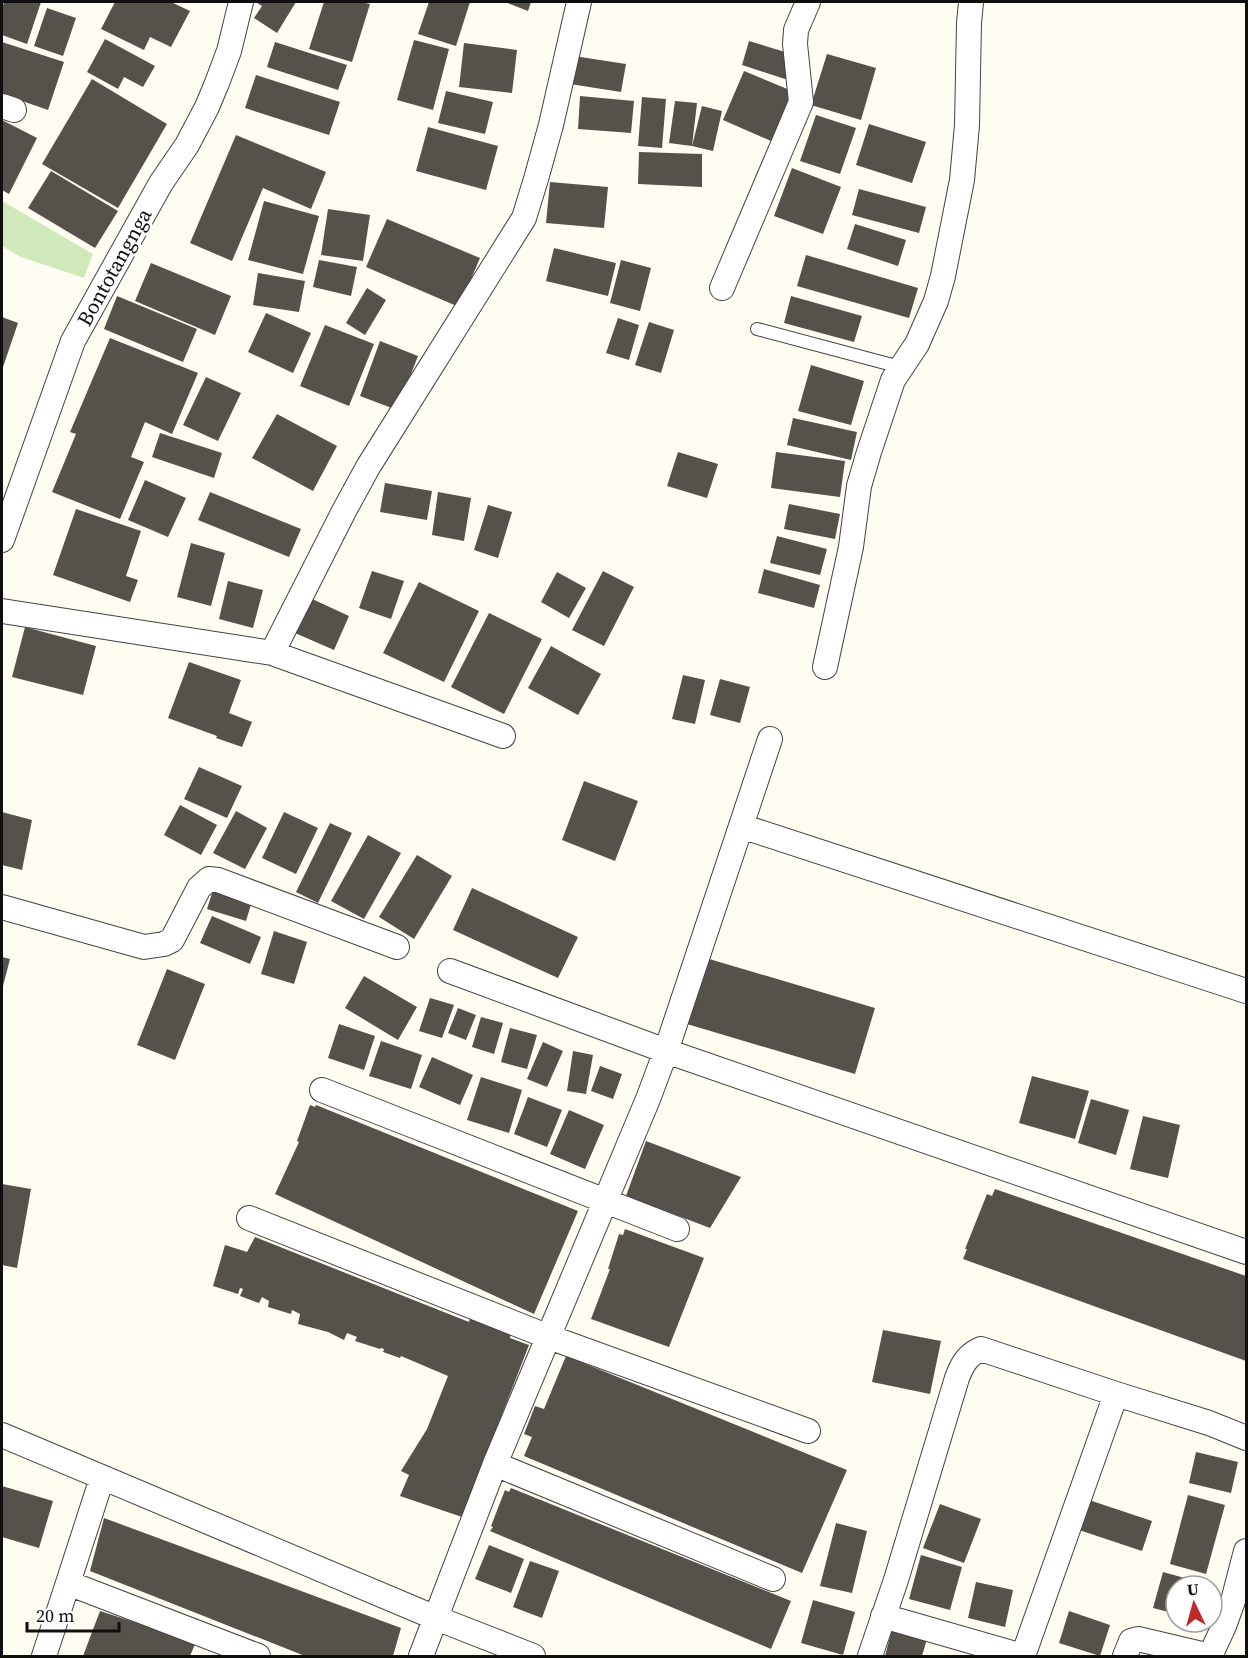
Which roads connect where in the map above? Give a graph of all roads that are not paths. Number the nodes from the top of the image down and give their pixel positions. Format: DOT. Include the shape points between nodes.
graph roads {
  1 [pos="241,2"];
  2 [pos="579,2"];
  3 [pos="808,2"];
  4 [pos="971,2"];
  5 [pos="722,288"];
  6 [pos="757,329"];
  7 [pos="900,367"];
  8 [pos="2,540"];
  9 [pos="2,611"];
  10 [pos="272,653"];
  11 [pos="825,667"];
  12 [pos="503,736"];
  13 [pos="770,739"];
  14 [pos="741,826"];
  15 [pos="2,907"];
  16 [pos="397,947"];
  17 [pos="450,971"];
  18 [pos="1246,991"];
  19 [pos="666,1051"];
  20 [pos="322,1090"];
  21 [pos="604,1201"];
  22 [pos="249,1218"];
  23 [pos="677,1229"];
  24 [pos="1246,1252"];
  25 [pos="549,1337"];
  26 [pos="1116,1395"];
  27 [pos="808,1431"];
  28 [pos="2,1435"];
  29 [pos="1246,1438"];
  30 [pos="495,1464"];
  31 [pos="102,1478"];
  32 [pos="1246,1551"];
  33 [pos="773,1578"];
  34 [pos="68,1583"];
  35 [pos="883,1616"];
  36 [pos="436,1618"];
  37 [pos="225,1650"];
  38 [pos="44,1656"];
  39 [pos="258,1656"];
  40 [pos="421,1656"];
  41 [pos="533,1656"];
  42 [pos="870,1656"];
  43 [pos="1023,1656"];
  44 [pos="1125,1656"];
  45 [pos="1210,1656"];
  1 -- 8 [label="street, Bontotangnga" via="229,51 207,107 73,341"];
  2 -- 10 [label="street" via="551,125 524,218 368,467"];
  3 -- 5 [label="street" via="796,30 795,44 801,102"];
  4 -- 7 [label="street" via="968,125 962,180 936,301 917,344"];
  6 -- 7 [label="lane"];
  7 -- 11 [label="street" via="859,486 851,548"];
  9 -- 10 [label="street"];
  10 -- 12 [label="street"];
  13 -- 14 [label="street"];
  14 -- 18 [label="street"];
  14 -- 19 [label="street"];
  15 -- 16 [label="street" via="144,947 172,940 199,888 209,879"];
  17 -- 19 [label="street"];
  19 -- 21 [label="street"];
  19 -- 24 [label="street"];
  20 -- 21 [label="street"];
  21 -- 23 [label="street"];
  21 -- 25 [label="street"];
  22 -- 25 [label="street"];
  25 -- 27 [label="street"];
  25 -- 30 [label="street"];
  26 -- 29 [label="street"];
  26 -- 35 [label="street" via="981,1348 972,1353 957,1378"];
  26 -- 43 [label="street"];
  28 -- 31 [label="street"];
  30 -- 33 [label="street"];
  30 -- 36 [label="street"];
  31 -- 34 [label="street"];
  31 -- 36 [label="street"];
  32 -- 45 [label="street" via="1233,1601"];
  34 -- 37 [label="street"];
  34 -- 38 [label="street"];
  35 -- 42 [label="street"];
  35 -- 43 [label="street"];
  36 -- 40 [label="street"];
  36 -- 41 [label="street"];
  37 -- 39 [label="street"];
  44 -- 45 [label="street" via="1131,1641 1137,1639"];
}
